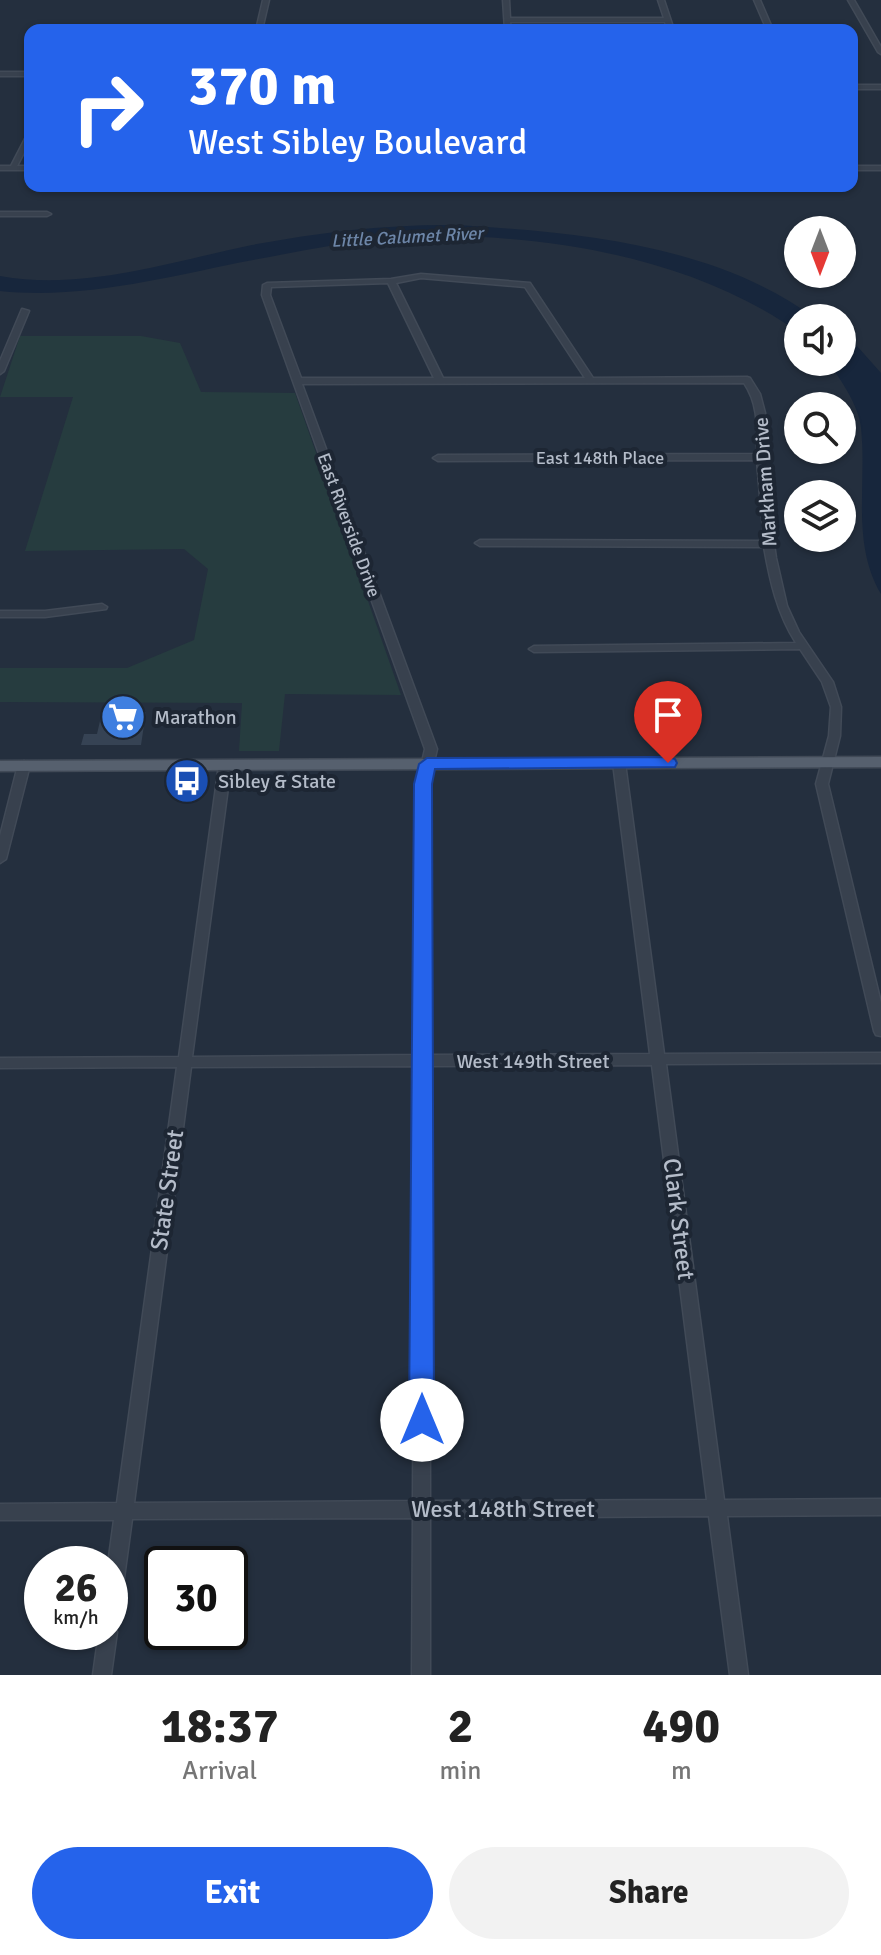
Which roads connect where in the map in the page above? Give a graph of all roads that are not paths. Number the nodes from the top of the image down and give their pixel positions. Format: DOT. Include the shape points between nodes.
graph roads {
  1 [pos="266,0"];
  2 [pos="506,0"];
  3 [pos="661,0"];
  4 [pos="757,0"];
  5 [pos="851,0"];
  6 [pos="507,20"];
  7 [pos="667,20"];
  8 [pos="260,24"];
  9 [pos="507,24"];
  10 [pos="669,24"];
  11 [pos="767,24"];
  12 [pos="881,52"];
  13 [pos="0,74"];
  14 [pos="24,74"];
  15 [pos="858,87"];
  16 [pos="881,87"];
  17 [pos="24,147"];
  18 [pos="0,168"];
  19 [pos="13,168"];
  20 [pos="24,168"];
  21 [pos="858,168"];
  22 [pos="881,168"];
  23 [pos="0,214"];
  24 [pos="47,214"];
  25 [pos="391,281"];
  26 [pos="25,311"];
  27 [pos="0,371"];
  28 [pos="297,381"];
  29 [pos="440,381"];
  30 [pos="591,381"];
  31 [pos="761,457"];
  32 [pos="438,458"];
  33 [pos="480,543"];
  34 [pos="767,544"];
  35 [pos="102,607"];
  36 [pos="0,614"];
  37 [pos="801,646"];
  38 [pos="534,649"];
  39 [pos="881,762"];
  40 [pos="619,763"];
  41 [pos="827,763"];
  42 [pos="427,764"];
  43 [pos="24,765"];
  44 [pos="225,765"];
  45 [pos="0,766"];
  46 [pos="0,859"];
  47 [pos="881,1031"];
  48 [pos="881,1058"];
  49 [pos="658,1060"];
  50 [pos="422,1061"];
  51 [pos="184,1062"];
  52 [pos="0,1063"];
  53 [pos="881,1507"];
  54 [pos="717,1508"];
  55 [pos="422,1509"];
  56 [pos="124,1511"];
  57 [pos="0,1512"];
  58 [pos="119,1546"];
  59 [pos="105,1650"];
  60 [pos="102,1675"];
  61 [pos="421,1675"];
  62 [pos="739,1675"];
  1 -- 8 [label="street"];
  2 -- 6 [label="street"];
  3 -- 7 [label="street"];
  4 -- 11 [label="street"];
  5 -- 12 [label="street"];
  6 -- 7 [label="street"];
  6 -- 9 [label="street"];
  7 -- 10 [label="street"];
  13 -- 14 [label="street"];
  15 -- 16 [label="street"];
  17 -- 19 [label="street"];
  18 -- 19 [label="street"];
  19 -- 20 [label="street"];
  21 -- 22 [label="street"];
  23 -- 24 [label="street"];
  25 -- 28 [label="street, East Riverside Drive" via="267,285"];
  25 -- 29 [label="street"];
  25 -- 30 [label="street" via="421,276 527,285"];
  26 -- 27 [label="street"];
  28 -- 29 [label="street"];
  28 -- 42 [label="street, East Riverside Drive" via="431,749"];
  29 -- 30 [label="street"];
  30 -- 31 [label="street, Markham Drive" via="747,380 761,413"];
  31 -- 32 [label="street, East 148th Place"];
  31 -- 34 [label="street, Markham Drive"];
  33 -- 34 [label="street"];
  34 -- 37 [label="street, Markham Drive" via="782,609"];
  35 -- 36 [label="street"];
  37 -- 38 [label="street"];
  37 -- 41 [label="street, Markham Drive" via="821,671 837,706"];
  39 -- 41 [label="main road"];
  40 -- 41 [label="main road"];
  40 -- 42 [label="main road"];
  40 -- 49 [label="street, Clark Street"];
  41 -- 47 [label="street, Markham Drive" via="822,784"];
  42 -- 44 [label="main road"];
  42 -- 50 [label="street, East Riverside Drive"];
  43 -- 44 [label="main road"];
  43 -- 45 [label="main road"];
  43 -- 46 [label="street"];
  44 -- 51 [label="street, State Street"];
  48 -- 49 [label="street, West 149th Street"];
  49 -- 50 [label="street, West 149th Street"];
  49 -- 54 [label="street, Clark Street"];
  50 -- 51 [label="street, West 149th Street"];
  50 -- 55 [label="street, East Riverside Drive"];
  51 -- 52 [label="street, West 149th Street"];
  51 -- 56 [label="street, State Street"];
  53 -- 54 [label="street, West 148th Street"];
  54 -- 55 [label="street, West 148th Street"];
  54 -- 62 [label="street, Clark Street"];
  55 -- 56 [label="street, West 148th Street"];
  55 -- 61 [label="street, East Riverside Drive"];
  56 -- 57 [label="street, West 148th Street"];
  56 -- 58 [label="street, State Street"];
  59 -- 60 [label="street"];
}
